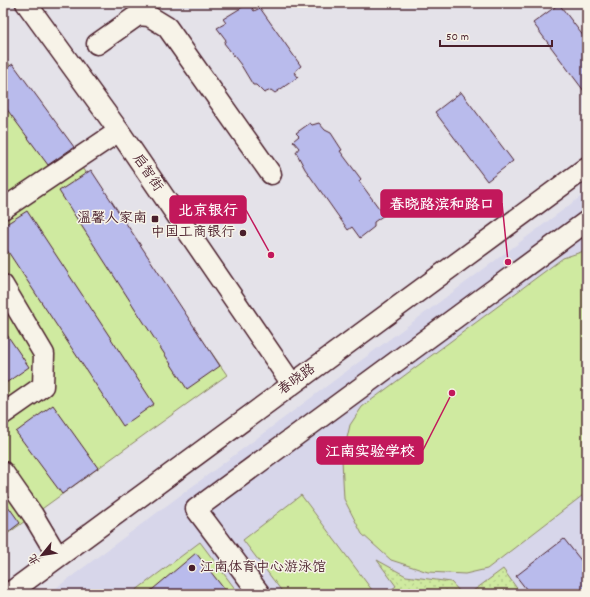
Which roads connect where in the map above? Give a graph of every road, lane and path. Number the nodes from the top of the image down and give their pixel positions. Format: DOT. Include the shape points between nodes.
graph roads {
  1 [pos="26,3"];
  2 [pos="139,9"];
  3 [pos="97,44"];
  4 [pos="119,131"];
  5 [pos="587,167"];
  6 [pos="271,174"];
  7 [pos="3,209"];
  8 [pos="587,221"];
  9 [pos="3,286"];
  10 [pos="292,384"];
  11 [pos="3,414"];
  12 [pos="3,472"];
  13 [pos="58,557"];
  14 [pos="8,594"];
  15 [pos="260,594"];
  1 -- 4 [label="street, 启智街"];
  2 -- 3 [label="street"];
  2 -- 6 [label="street" via="167,26"];
  4 -- 7 [label="street"];
  4 -- 10 [label="street, 启智街"];
  5 -- 10 [label="street, 春晓路"];
  8 -- 15 [label="street" via="196,509"];
  9 -- 11 [label="street" via="44,354 43,386"];
  10 -- 13 [label="street, 春晓路"];
  12 -- 13 [label="street"];
  13 -- 14 [label="street, 春晓路"];
}
